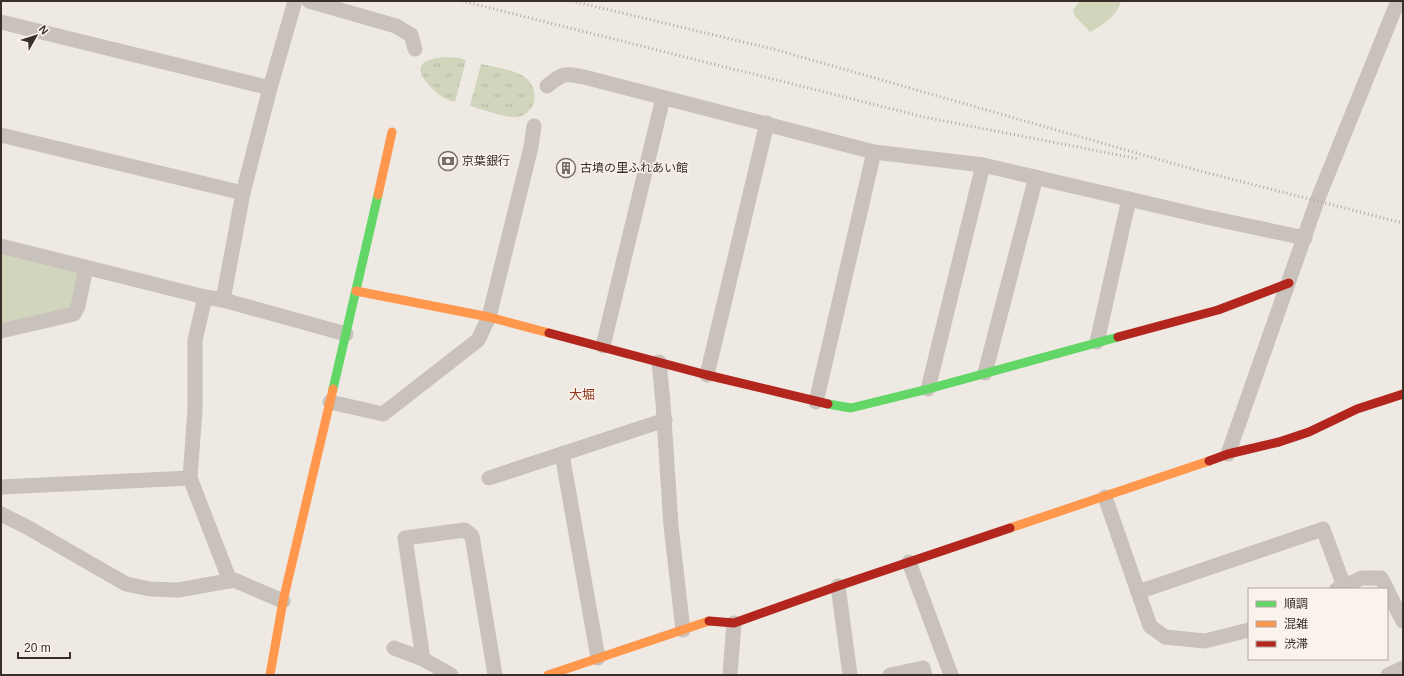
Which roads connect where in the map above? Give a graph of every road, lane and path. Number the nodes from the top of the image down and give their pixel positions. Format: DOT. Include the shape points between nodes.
graph roads {
  1 [pos="295,1"];
  2 [pos="309,1"];
  3 [pos="1398,1"];
  4 [pos="1,22"];
  5 [pos="415,49"];
  6 [pos="546,86"];
  7 [pos="270,88"];
  8 [pos="663,98"];
  9 [pos="767,124"];
  10 [pos="534,126"];
  11 [pos="392,132"];
  12 [pos="1,136"];
  13 [pos="874,152"];
  14 [pos="983,165"];
  15 [pos="1036,177"];
  16 [pos="243,194"];
  17 [pos="1129,199"];
  18 [pos="1305,238"];
  19 [pos="1,246"];
  20 [pos="86,268"];
  21 [pos="1289,283"];
  22 [pos="356,291"];
  23 [pos="205,297"];
  24 [pos="224,300"];
  25 [pos="490,317"];
  26 [pos="1,331"];
  27 [pos="346,334"];
  28 [pos="1097,342"];
  29 [pos="603,346"];
  30 [pos="659,362"];
  31 [pos="985,373"];
  32 [pos="707,375"];
  33 [pos="928,389"];
  34 [pos="1403,394"];
  35 [pos="330,402"];
  36 [pos="816,402"];
  37 [pos="664,420"];
  38 [pos="562,454"];
  39 [pos="1228,454"];
  40 [pos="190,478"];
  41 [pos="489,478"];
  42 [pos="1,487"];
  43 [pos="1105,497"];
  44 [pos="1,514"];
  45 [pos="909,562"];
  46 [pos="230,581"];
  47 [pos="838,586"];
  48 [pos="1341,587"];
  49 [pos="1386,588"];
  50 [pos="1388,591"];
  51 [pos="1138,592"];
  52 [pos="283,601"];
  53 [pos="1403,621"];
  54 [pos="734,623"];
  55 [pos="683,630"];
  56 [pos="1248,630"];
  57 [pos="394,648"];
  58 [pos="598,658"];
  59 [pos="423,659"];
  60 [pos="1403,668"];
  61 [pos="270,675"];
  62 [pos="451,675"];
  63 [pos="495,675"];
  64 [pos="548,675"];
  65 [pos="730,675"];
  66 [pos="850,675"];
  67 [pos="890,675"];
  68 [pos="925,675"];
  69 [pos="951,675"];
  70 [pos="1388,675"];
  1 -- 7 [label="street"];
  2 -- 5 [label="street" via="396,26 411,35"];
  3 -- 18 [label="street" via="1317,201"];
  4 -- 7 [label="street"];
  6 -- 8 [label="street" via="565,74"];
  7 -- 16 [label="street"];
  8 -- 9 [label="street"];
  8 -- 29 [label="street"];
  9 -- 13 [label="street"];
  9 -- 32 [label="street"];
  10 -- 25 [label="street"];
  11 -- 22 [label="street"];
  12 -- 16 [label="street"];
  13 -- 14 [label="street"];
  13 -- 36 [label="street"];
  14 -- 15 [label="street"];
  14 -- 33 [label="street"];
  15 -- 17 [label="street"];
  15 -- 31 [label="street"];
  16 -- 24 [label="street"];
  17 -- 18 [label="street"];
  17 -- 28 [label="street"];
  18 -- 21 [label="street"];
  19 -- 20 [label="street"];
  20 -- 23 [label="street"];
  20 -- 26 [label="street" via="74,314"];
  21 -- 28 [label="street" via="1218,310"];
  21 -- 39 [label="street"];
  22 -- 25 [label="street"];
  22 -- 27 [label="street"];
  23 -- 24 [label="street"];
  23 -- 40 [label="street" via="195,340 195,410"];
  24 -- 27 [label="street"];
  25 -- 29 [label="street"];
  25 -- 35 [label="street" via="478,340 384,414"];
  27 -- 35 [label="street"];
  28 -- 31 [label="street"];
  29 -- 30 [label="street"];
  30 -- 32 [label="street"];
  30 -- 37 [label="street"];
  31 -- 33 [label="street"];
  32 -- 36 [label="street"];
  33 -- 36 [label="street" via="851,408"];
  34 -- 39 [label="street" via="1357,409 1309,432"];
  35 -- 52 [label="street"];
  37 -- 38 [label="street"];
  37 -- 55 [label="street" via="670,526"];
  38 -- 41 [label="street"];
  38 -- 58 [label="street"];
  39 -- 43 [label="street"];
  40 -- 42 [label="street"];
  40 -- 46 [label="street"];
  43 -- 45 [label="street"];
  43 -- 51 [label="street"];
  44 -- 46 [label="street" via="27,526 126,584 150,589 178,590"];
  45 -- 47 [label="street"];
  45 -- 69 [label="street"];
  46 -- 52 [label="street" via="234,580"];
  47 -- 54 [label="street"];
  47 -- 66 [label="street"];
  48 -- 49 [label="street" via="1362,578 1381,578"];
  48 -- 51 [label="street" via="1323,529"];
  50 -- 53 [label="street"];
  51 -- 56 [label="street" via="1150,626 1165,637 1205,641"];
  52 -- 61 [label="street"];
  54 -- 55 [label="street" via="708,621"];
  54 -- 65 [label="street"];
  55 -- 58 [label="street"];
  57 -- 59 [label="street"];
  58 -- 64 [label="street"];
  59 -- 62 [label="street"];
  59 -- 63 [label="street" via="406,538 465,530 472,536"];
  60 -- 70 [label="street"];
  67 -- 68 [label="street" via="922,668"];
}
